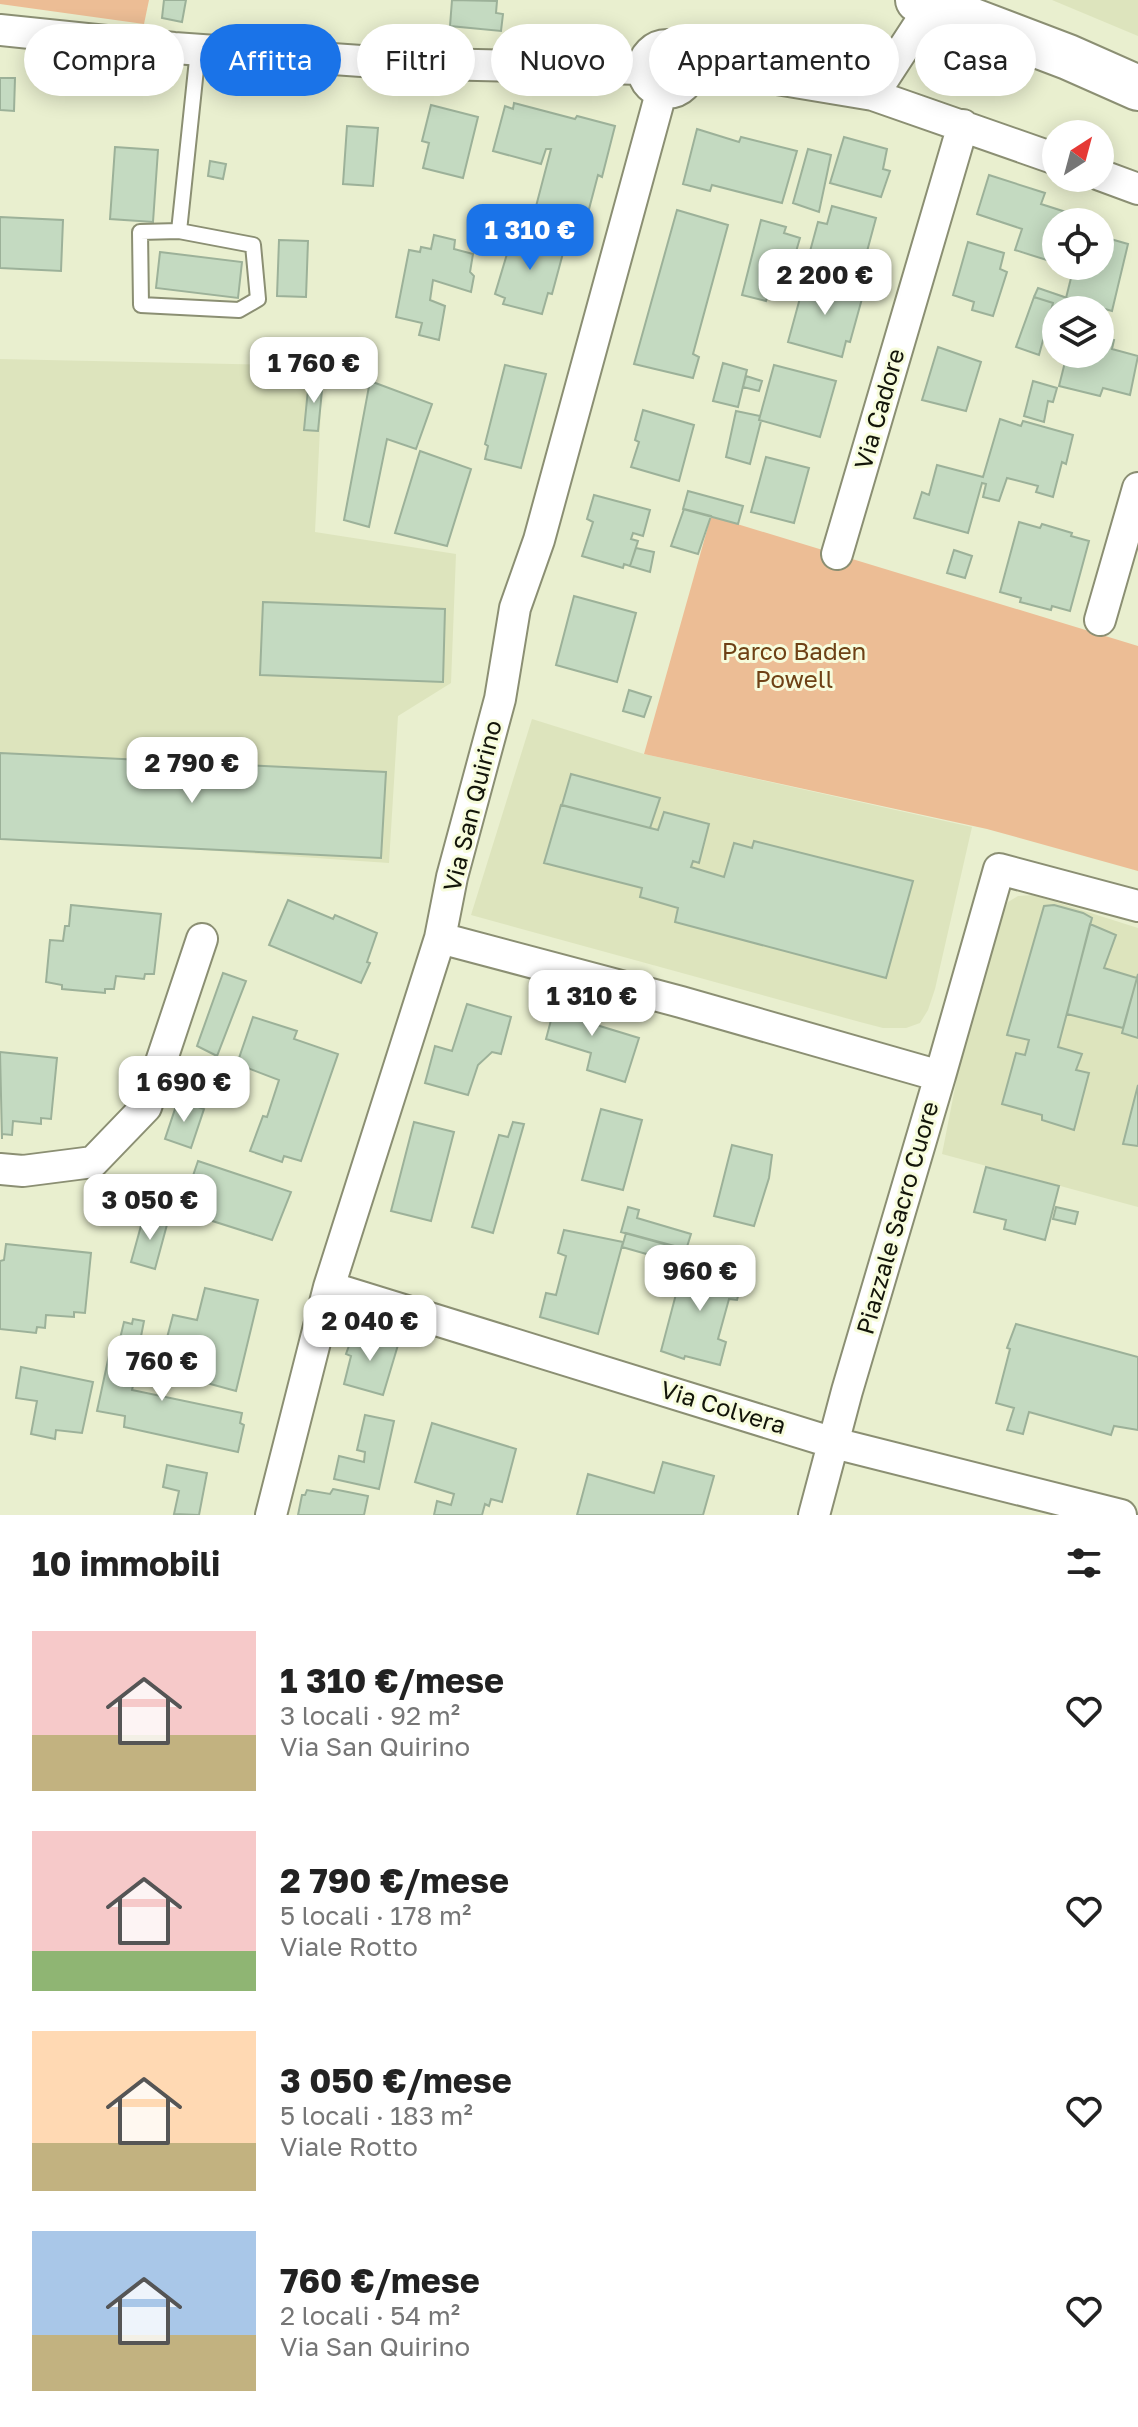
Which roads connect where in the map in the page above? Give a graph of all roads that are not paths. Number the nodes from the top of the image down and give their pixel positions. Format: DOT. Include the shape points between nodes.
graph roads {
  1 [pos="928,2"];
  2 [pos="0,30"];
  3 [pos="198,50"];
  4 [pos="899,51"];
  5 [pos="649,53"];
  6 [pos="642,69"];
  7 [pos="649,85"];
  8 [pos="1138,88"];
  9 [pos="660,96"];
  10 [pos="876,96"];
  11 [pos="963,125"];
  12 [pos="1042,154"];
  13 [pos="1114,180"];
  14 [pos="1138,189"];
  15 [pos="179,231"];
  16 [pos="1138,488"];
  17 [pos="837,554"];
  18 [pos="1100,620"];
  19 [pos="1138,906"];
  20 [pos="440,938"];
  21 [pos="202,939"];
  22 [pos="940,1076"];
  23 [pos="0,1169"];
  24 [pos="329,1287"];
  25 [pos="834,1443"];
  26 [pos="271,1515"];
  27 [pos="814,1515"];
  28 [pos="1121,1515"];
  1 -- 4 [label="street"];
  1 -- 8 [label="main road"];
  2 -- 3 [label="street"];
  3 -- 6 [label="street" via="390,63"];
  3 -- 15 [label="lane"];
  5 -- 6 [label="street"];
  6 -- 7 [label="street"];
  9 -- 20 [label="street, Via San Quirino" via="539,540 515,608 500,699"];
  10 -- 11 [label="street"];
  11 -- 12 [label="street"];
  11 -- 17 [label="street, Via Cadore"];
  13 -- 14 [label="street"];
  15 -- 15 [label="lane" via="140,232 141,305 239,310 258,299 253,245"];
  16 -- 18 [label="street"];
  19 -- 22 [label="street" via="999,869"];
  20 -- 22 [label="street, Piazzale Sacro Cuore"];
  20 -- 24 [label="street, Via San Quirino"];
  21 -- 23 [label="street" via="146,1107 93,1162"];
  22 -- 25 [label="street, Piazzale Sacro Cuore"];
  24 -- 25 [label="street, Via Colvera"];
  24 -- 26 [label="street, Via San Quirino"];
  25 -- 27 [label="street, Piazzale Sacro Cuore"];
  25 -- 28 [label="street, Via Colvera"];
}
